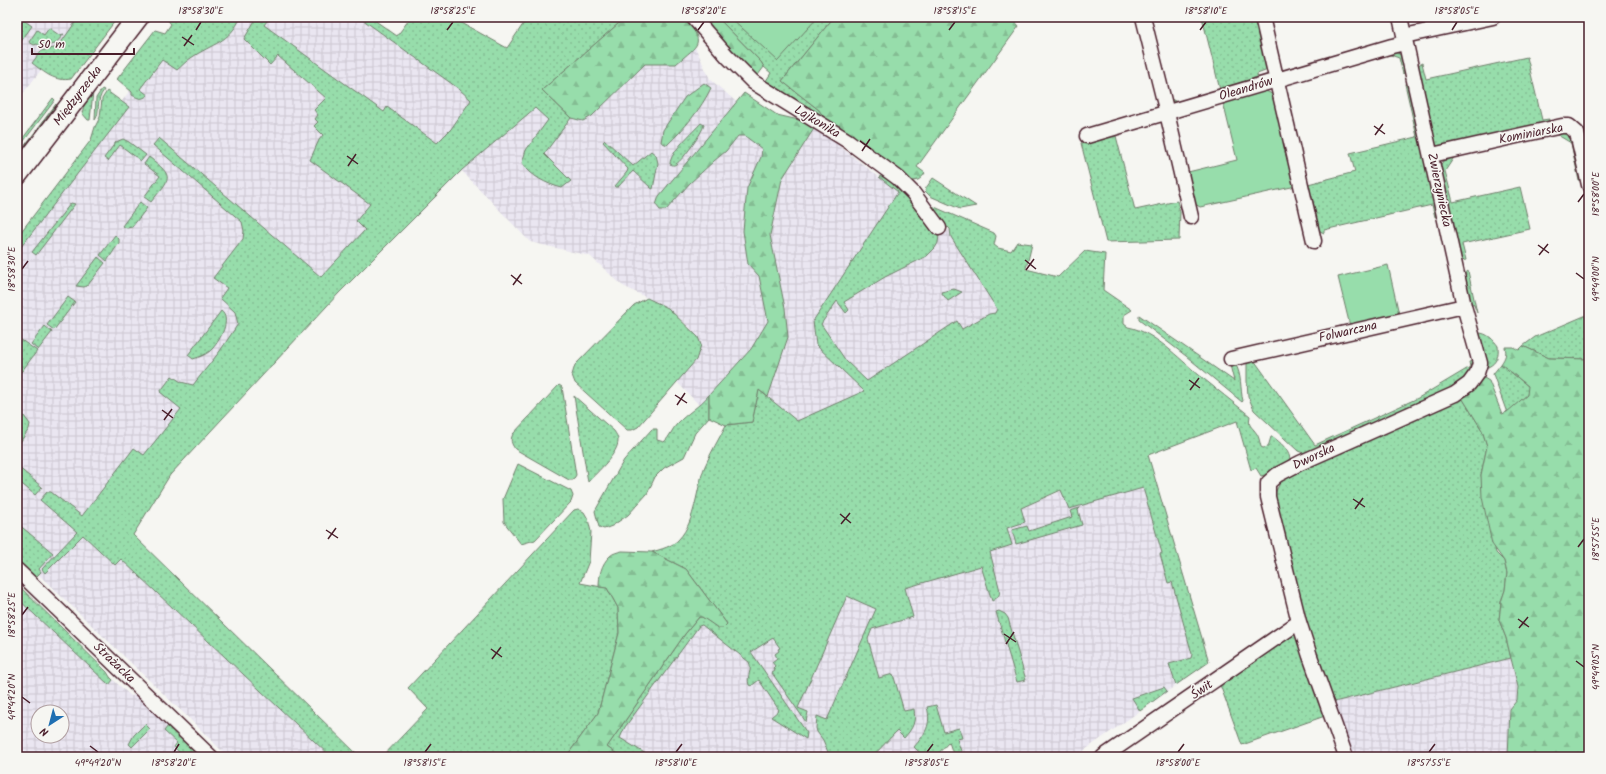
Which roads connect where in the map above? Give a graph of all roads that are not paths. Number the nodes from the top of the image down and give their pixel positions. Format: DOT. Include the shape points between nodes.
graph roads {
  1 [pos="138,17"];
  2 [pos="693,17"];
  3 [pos="1143,17"];
  4 [pos="1262,17"];
  5 [pos="1400,17"];
  6 [pos="1493,17"];
  7 [pos="1405,39"];
  8 [pos="1277,80"];
  9 [pos="1167,113"];
  10 [pos="1087,136"];
  11 [pos="1432,155"];
  12 [pos="17,175"];
  13 [pos="1589,185"];
  14 [pos="1191,217"];
  15 [pos="939,228"];
  16 [pos="1314,241"];
  17 [pos="1464,306"];
  18 [pos="1231,359"];
  19 [pos="1480,363"];
  20 [pos="17,570"];
  21 [pos="1299,622"];
  22 [pos="211,757"];
  23 [pos="1103,757"];
  24 [pos="1346,757"];
  1 -- 12 [label="main road, Międzyrzecka"];
  2 -- 15 [label="street, Lajkonika" via="753,82 848,141 898,178 913,193"];
  3 -- 9 [label="street"];
  4 -- 8 [label="street"];
  5 -- 7 [label="street, Zwierzyniecka"];
  6 -- 7 [label="street, Oleandrów"];
  7 -- 8 [label="street, Oleandrów" via="1392,46"];
  7 -- 11 [label="street, Zwierzyniecka"];
  8 -- 9 [label="street, Oleandrów"];
  8 -- 16 [label="street"];
  9 -- 10 [label="street, Oleandrów"];
  9 -- 14 [label="street"];
  11 -- 13 [label="street, Kominiarska" via="1569,126 1577,133"];
  11 -- 17 [label="street, Zwierzyniecka"];
  17 -- 18 [label="street, Folwarczna"];
  17 -- 19 [label="street, Zwierzyniecka"];
  19 -- 21 [label="street, Dworska" via="1477,374 1469,384 1455,394 1295,466 1268,483 1268,497"];
  20 -- 22 [label="street, Strażacka"];
  21 -- 23 [label="street, Świt"];
  21 -- 24 [label="street"];
}
